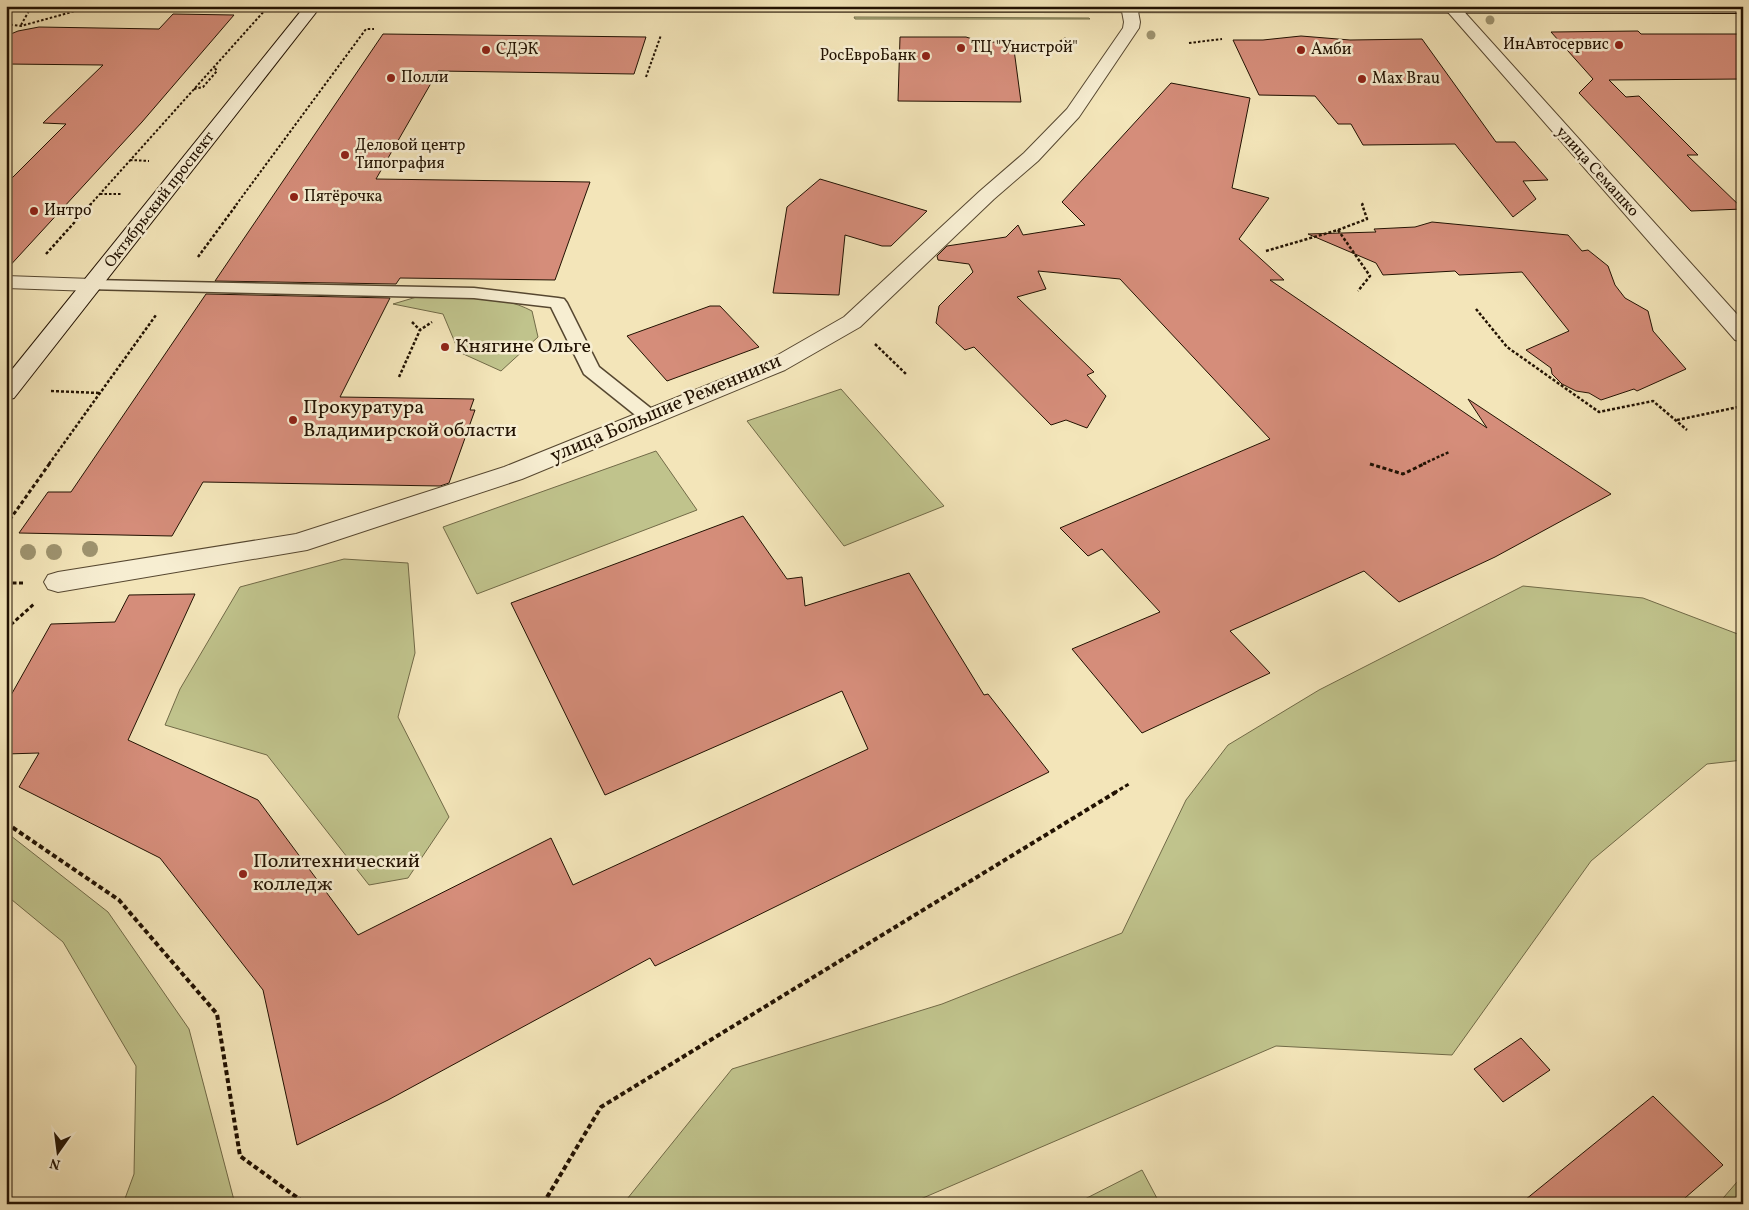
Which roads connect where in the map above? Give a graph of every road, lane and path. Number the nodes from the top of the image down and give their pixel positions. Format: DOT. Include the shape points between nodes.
graph roads {
  1 [pos="313,6"];
  2 [pos="394,6"];
  3 [pos="628,7"];
  4 [pos="1129,7"];
  5 [pos="1452,8"];
  6 [pos="1743,8"];
  7 [pos="6,9"];
  8 [pos="30,9"];
  9 [pos="84,9"];
  10 [pos="6,24"];
  11 [pos="21,26"];
  12 [pos="662,30"];
  13 [pos="1068,37"];
  14 [pos="1212,40"];
  15 [pos="1056,44"];
  16 [pos="1189,44"];
  17 [pos="214,67"];
  18 [pos="646,76"];
  19 [pos="193,90"];
  20 [pos="1362,203"];
  21 [pos="1338,230"];
  22 [pos="1266,251"];
  23 [pos="13,283"];
  24 [pos="92,285"];
  25 [pos="1358,291"];
  26 [pos="1476,309"];
  27 [pos="1735,319"];
  28 [pos="852,322"];
  29 [pos="420,330"];
  30 [pos="1743,335"];
  31 [pos="907,376"];
  32 [pos="400,377"];
  33 [pos="8,391"];
  34 [pos="100,393"];
  35 [pos="1743,406"];
  36 [pos="651,418"];
  37 [pos="1676,420"];
  38 [pos="1687,430"];
  39 [pos="1450,452"];
  40 [pos="1370,464"];
  41 [pos="58,582"];
  42 [pos="1129,784"];
  43 [pos="6,824"];
  44 [pos="306,1204"];
  45 [pos="543,1204"];
  1 -- 24 [label="main road, Октябрьский проспект"];
  2 -- 3 [label="main road"];
  3 -- 4 [label="main road"];
  4 -- 5 [label="main road"];
  4 -- 28 [label="main road, улица Большие Ременники" via="1131,28 1073,113 1031,158"];
  5 -- 6 [label="main road"];
  5 -- 27 [label="main road, улица Семашко"];
  7 -- 8 [label="path"];
  8 -- 9 [label="path"];
  8 -- 11 [label="path"];
  9 -- 11 [label="path"];
  9 -- 17 [label="path" via="266,9"];
  10 -- 11 [label="path"];
  12 -- 18 [label="path"];
  13 -- 15 [label="path"];
  14 -- 16 [label="path"];
  17 -- 19 [label="path"];
  17 -- 19 [label="path" via="217,71 203,87"];
  19 -- 23 [label="path"];
  20 -- 21 [label="path" via="1367,219"];
  21 -- 22 [label="path"];
  21 -- 25 [label="path" via="1370,276"];
  23 -- 24 [label="main road"];
  24 -- 33 [label="main road, Октябрьский проспект"];
  24 -- 36 [label="lane" via="474,292 558,303 591,370"];
  26 -- 37 [label="path" via="1507,348 1599,412 1653,401"];
  27 -- 30 [label="main road, улица Семашко"];
  28 -- 31 [label="path"];
  28 -- 36 [label="main road, улица Большие Ременники" via="777,365"];
  29 -- 32 [label="path"];
  33 -- 34 [label="path"];
  35 -- 37 [label="path"];
  36 -- 41 [label="main road, улица Большие Ременники" via="513,473 298,544"];
  37 -- 38 [label="path"];
  39 -- 40 [label="path" via="1403,474"];
  42 -- 45 [label="path" via="601,1108"];
  43 -- 44 [label="path" via="119,900 217,1014 240,1156"];
}
